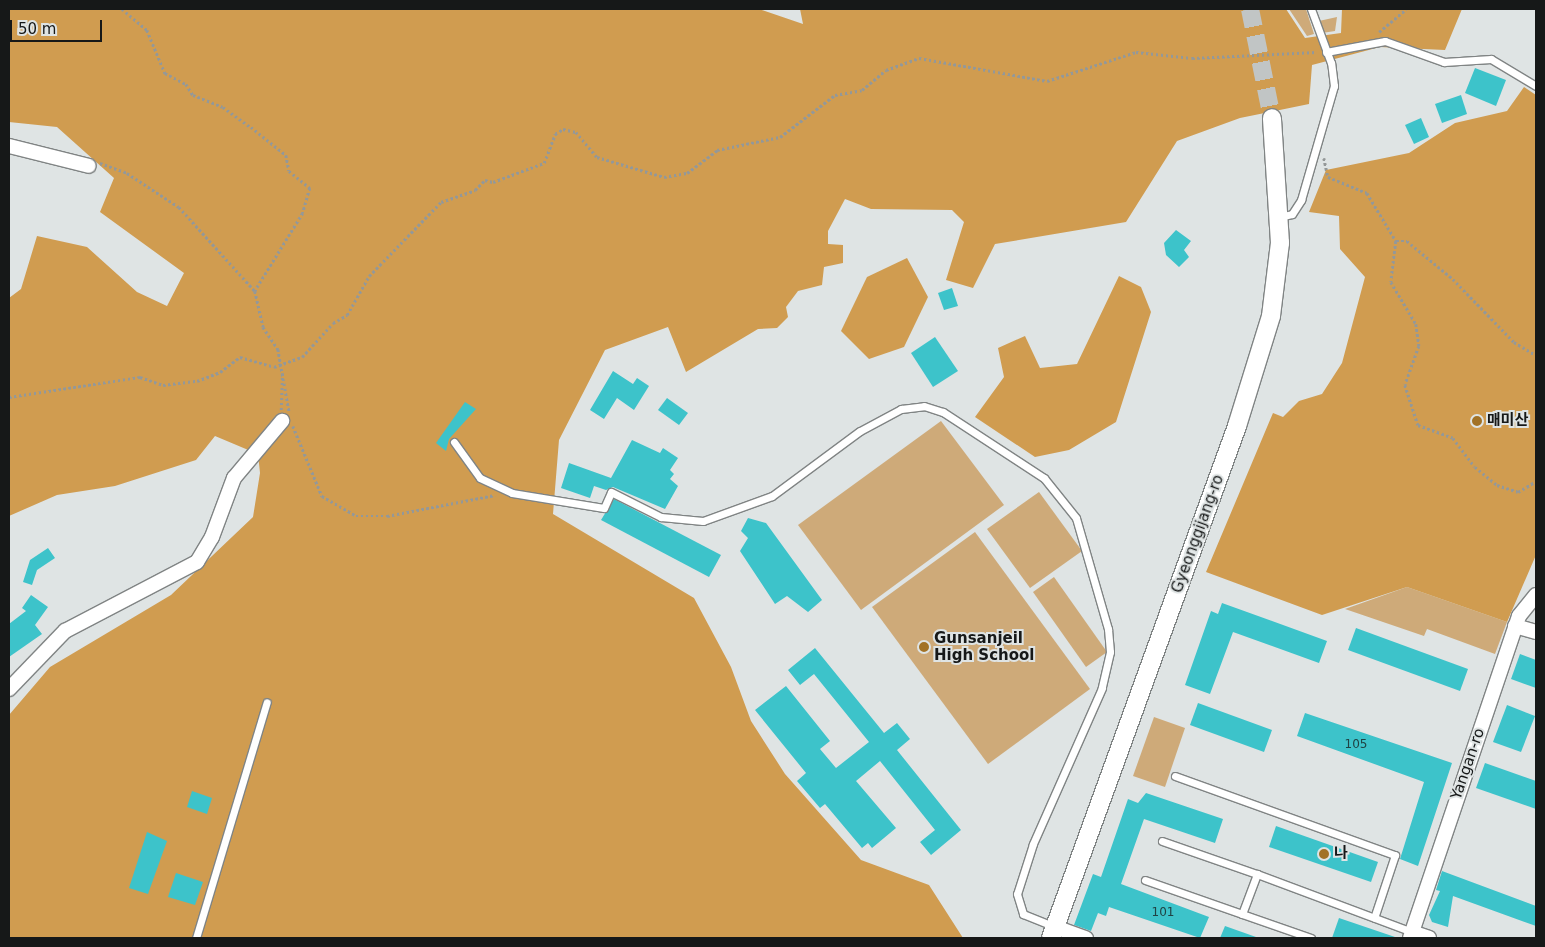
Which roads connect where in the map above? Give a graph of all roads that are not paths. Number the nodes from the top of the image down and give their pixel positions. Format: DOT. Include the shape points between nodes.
graph roads {
  1 [pos="1311,9"];
  2 [pos="1326,52"];
  3 [pos="1536,86"];
  4 [pos="1272,118"];
  5 [pos="9,146"];
  6 [pos="89,166"];
  7 [pos="1279,218"];
  8 [pos="287,419"];
  9 [pos="454,442"];
  10 [pos="1536,595"];
  11 [pos="1515,626"];
  12 [pos="1536,632"];
  13 [pos="9,688"];
  14 [pos="267,702"];
  15 [pos="1175,776"];
  16 [pos="1162,841"];
  17 [pos="1257,874"];
  18 [pos="1145,880"];
  19 [pos="1242,914"];
  20 [pos="1374,918"];
  21 [pos="1053,933"];
  22 [pos="1411,935"];
  23 [pos="196,938"];
  24 [pos="1086,938"];
  25 [pos="1311,938"];
  26 [pos="1429,938"];
  1 -- 2 [label="lane"];
  2 -- 3 [label="lane" via="1347,50 1372,40 1444,62 1491,59"];
  2 -- 7 [label="lane" via="1334,86 1318,150 1301,200 1292,214"];
  4 -- 7 [label="street, Gyeonggijang-ro"];
  5 -- 6 [label="street"];
  7 -- 21 [label="street, Gyeonggijang-ro" via="1271,316 1237,426"];
  8 -- 13 [label="street" via="234,478 212,537 196,562 65,632"];
  9 -- 21 [label="lane" via="480,478 512,492 604,508 612,492 661,517 718,519 772,496 868,426 900,409 924,406 943,412 1044,478 1076,518 1108,629 1110,652 1102,688 1033,844 1017,894 1023,914"];
  10 -- 11 [label="street, Yangan-ro"];
  11 -- 12 [label="street"];
  11 -- 22 [label="street, Yangan-ro"];
  14 -- 23 [label="lane"];
  15 -- 20 [label="lane" via="1395,854"];
  16 -- 17 [label="lane"];
  17 -- 19 [label="lane"];
  17 -- 20 [label="lane"];
  18 -- 19 [label="lane"];
  19 -- 25 [label="lane"];
  20 -- 22 [label="lane"];
  21 -- 24 [label="street"];
  22 -- 26 [label="street"];
}
